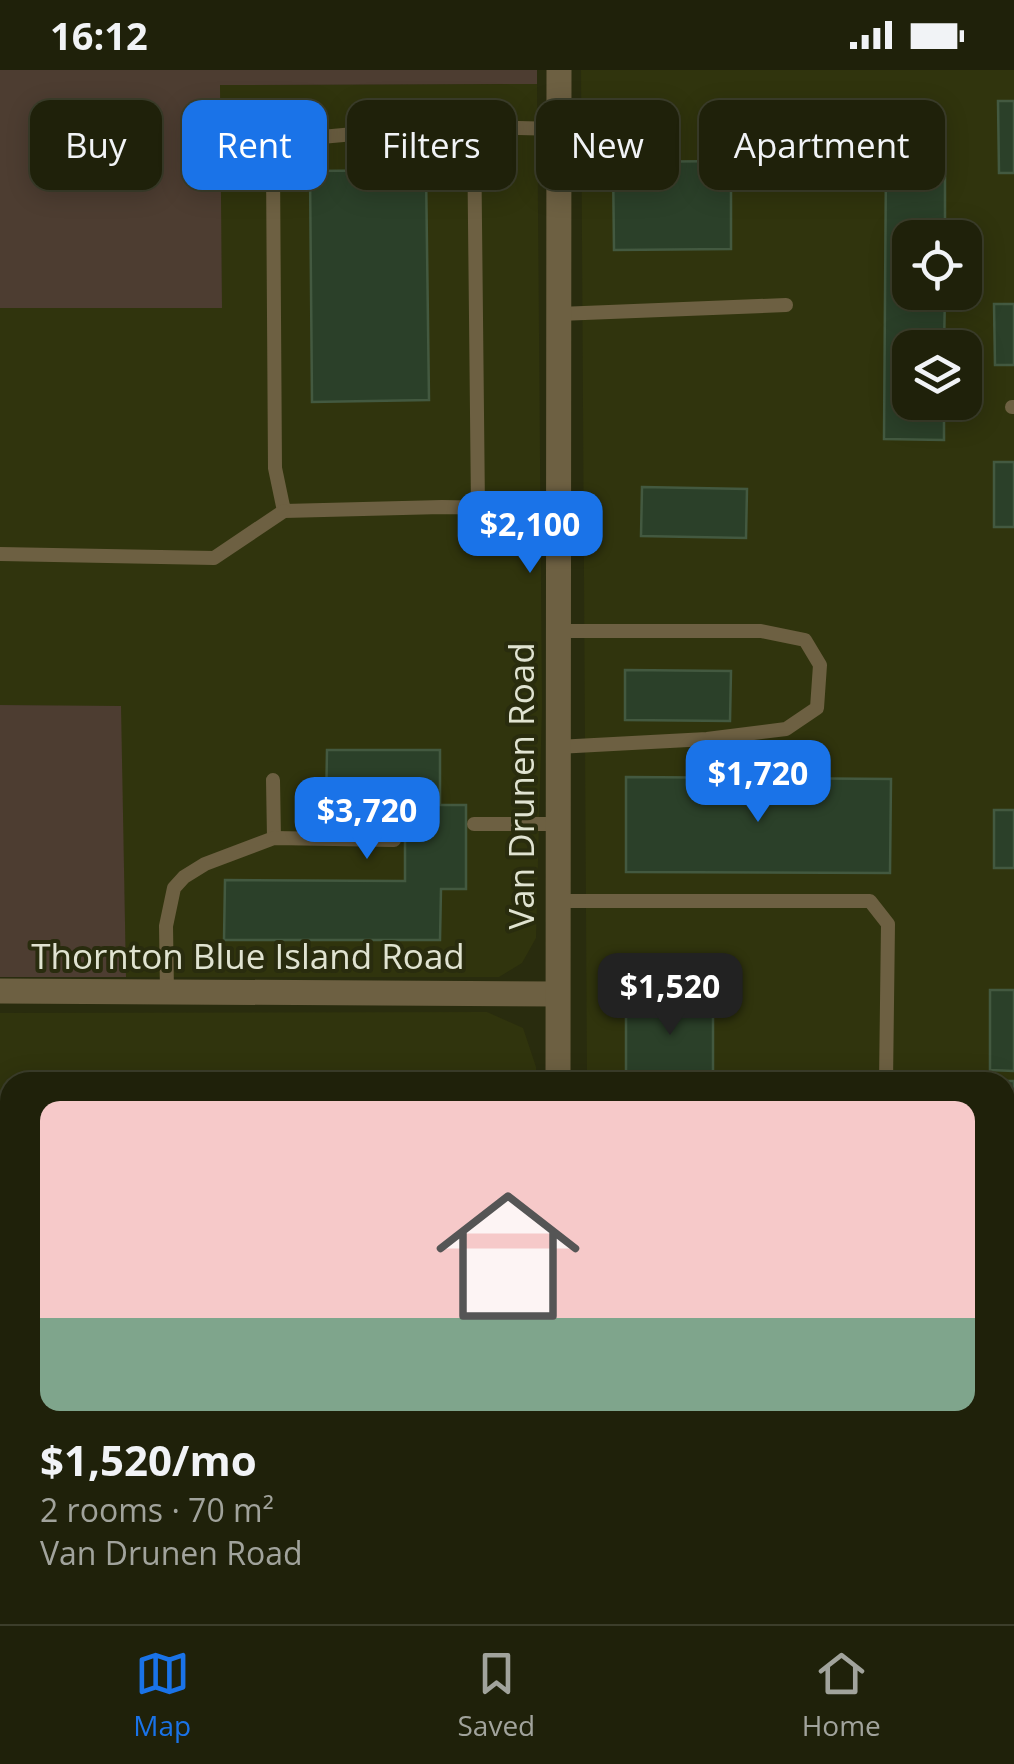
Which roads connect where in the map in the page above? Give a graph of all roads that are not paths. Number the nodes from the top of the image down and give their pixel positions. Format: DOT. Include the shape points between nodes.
graph roads {
  1 [pos="560,70"];
  2 [pos="559,100"];
  3 [pos="347,135"];
  4 [pos="475,190"];
  5 [pos="559,190"];
  6 [pos="786,304"];
  7 [pos="559,314"];
  8 [pos="478,508"];
  9 [pos="558,509"];
  10 [pos="284,512"];
  11 [pos="0,554"];
  12 [pos="558,631"];
  13 [pos="557,748"];
  14 [pos="273,780"];
  15 [pos="474,824"];
  16 [pos="557,824"];
  17 [pos="274,838"];
  18 [pos="394,840"];
  19 [pos="557,902"];
  20 [pos="0,991"];
  21 [pos="167,992"];
  22 [pos="556,994"];
  23 [pos="558,1072"];
  24 [pos="886,1072"];
  1 -- 2 [label="street, Van Drunen Road"];
  3 -- 10 [label="lane" via="299,139 273,164 274,468"];
  4 -- 8 [label="lane"];
  5 -- 7 [label="street, Van Drunen Road"];
  6 -- 7 [label="lane"];
  7 -- 9 [label="street, Van Drunen Road"];
  8 -- 9 [label="lane"];
  8 -- 10 [label="lane"];
  9 -- 12 [label="street, Van Drunen Road"];
  10 -- 11 [label="lane" via="214,558"];
  12 -- 13 [label="street, Van Drunen Road"];
  12 -- 13 [label="lane" via="761,631 804,640 820,666 817,708 786,728 707,740"];
  13 -- 16 [label="street, Van Drunen Road"];
  14 -- 17 [label="lane"];
  15 -- 16 [label="lane"];
  16 -- 19 [label="street, Van Drunen Road"];
  17 -- 18 [label="lane"];
  17 -- 21 [label="lane" via="205,864 174,888 166,926"];
  19 -- 22 [label="street, Van Drunen Road"];
  19 -- 24 [label="lane" via="870,900 888,924"];
  20 -- 21 [label="street, Thornton Blue Island Road"];
  21 -- 22 [label="street, Thornton Blue Island Road"];
  22 -- 23 [label="street, Van Drunen Road"];
}
